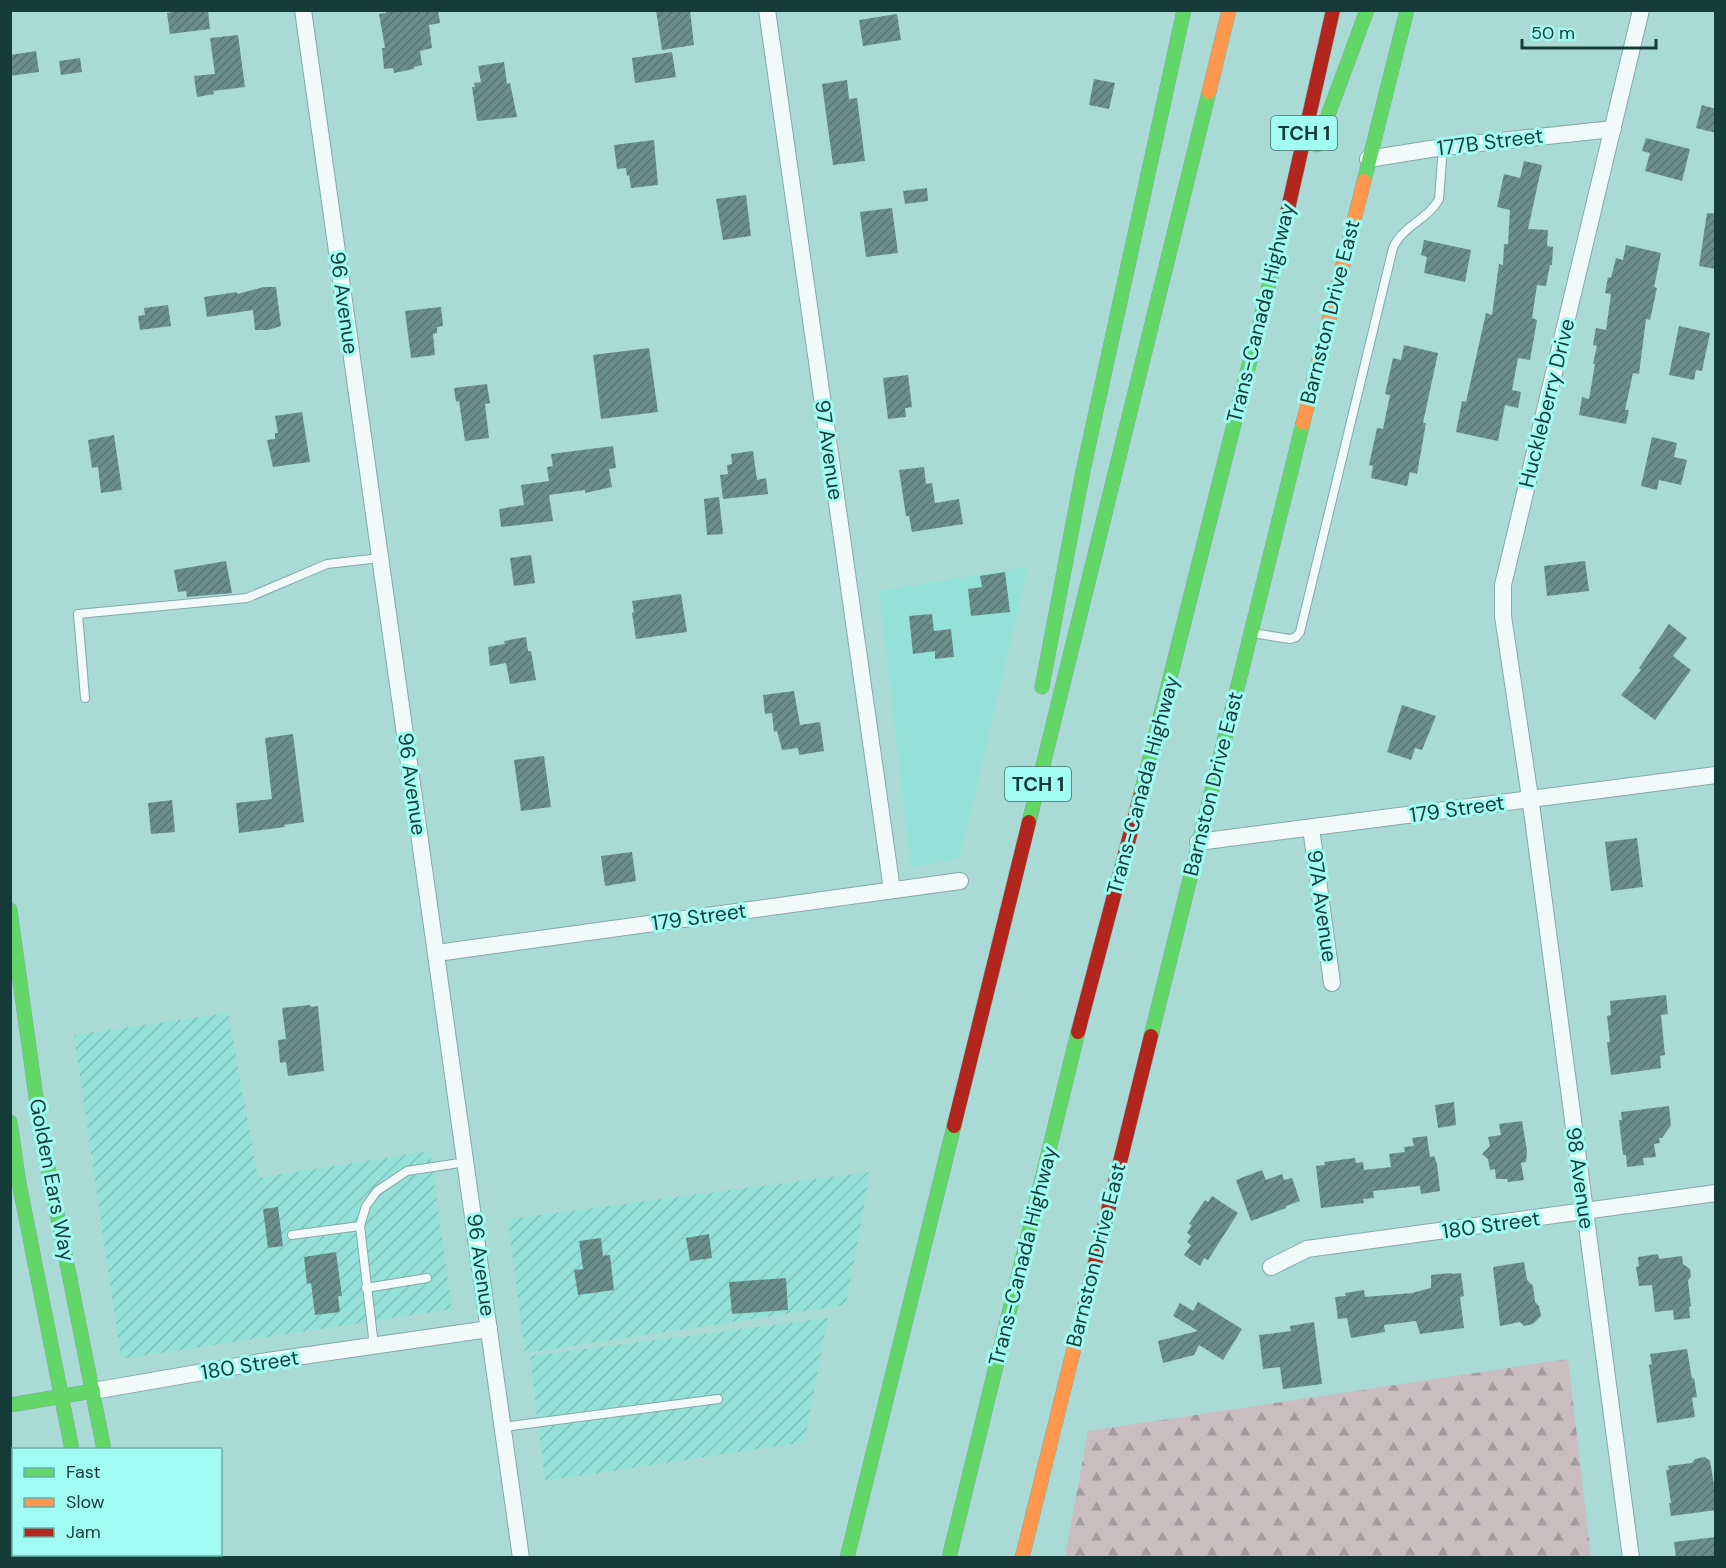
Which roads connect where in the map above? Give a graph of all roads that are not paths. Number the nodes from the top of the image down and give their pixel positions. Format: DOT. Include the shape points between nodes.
graph roads {
  1 [pos="303,10"];
  2 [pos="767,10"];
  3 [pos="1185,10"];
  4 [pos="1229,10"];
  5 [pos="1333,10"];
  6 [pos="1367,10"];
  7 [pos="1407,10"];
  8 [pos="1641,10"];
  9 [pos="1612,129"];
  10 [pos="1443,147"];
  11 [pos="1368,159"];
  12 [pos="1277,255"];
  13 [pos="380,558"];
  14 [pos="1250,633"];
  15 [pos="85,698"];
  16 [pos="1039,705"];
  17 [pos="1716,775"];
  18 [pos="1023,787"];
  19 [pos="1530,799"];
  20 [pos="1311,828"];
  21 [pos="1198,842"];
  22 [pos="960,881"];
  23 [pos="892,890"];
  24 [pos="10,910"];
  25 [pos="437,953"];
  26 [pos="1332,983"];
  27 [pos="979,1020"];
  28 [pos="10,1122"];
  29 [pos="466,1162"];
  30 [pos="1716,1193"];
  31 [pos="1585,1212"];
  32 [pos="360,1226"];
  33 [pos="292,1235"];
  34 [pos="1271,1267"];
  35 [pos="427,1278"];
  36 [pos="366,1288"];
  37 [pos="489,1329"];
  38 [pos="374,1346"];
  39 [pos="93,1391"];
  40 [pos="62,1396"];
  41 [pos="718,1399"];
  42 [pos="10,1405"];
  43 [pos="503,1427"];
  44 [pos="72,1448"];
  45 [pos="104,1448"];
  46 [pos="521,1557"];
  47 [pos="847,1557"];
  48 [pos="949,1557"];
  49 [pos="1022,1557"];
  50 [pos="1631,1557"];
  1 -- 13 [label="street, 96 Avenue"];
  2 -- 23 [label="street, 97 Avenue"];
  3 -- 16 [label="main road" via="1083,471"];
  4 -- 27 [label="main road, TCH 1"];
  5 -- 12 [label="main road, Trans-Canada Highway / TCH 1"];
  6 -- 12 [label="main road"];
  7 -- 11 [label="main road, Barnston Drive East"];
  8 -- 9 [label="street, Huckleberry Drive"];
  9 -- 10 [label="street, 177B Street"];
  9 -- 19 [label="street, Huckleberry Drive" via="1503,585 1503,616"];
  10 -- 11 [label="street, 177B Street"];
  10 -- 14 [label="lane" via="1436,206 1393,248 1300,632 1290,639"];
  11 -- 14 [label="main road, Barnston Drive East"];
  12 -- 48 [label="main road, Trans-Canada Highway / TCH 1" via="1077,1036"];
  13 -- 15 [label="lane" via="327,564 247,598 78,614"];
  13 -- 25 [label="street, 96 Avenue"];
  14 -- 21 [label="main road, Barnston Drive East"];
  17 -- 19 [label="street, 179 Street"];
  18 -- 27 [label="main road"];
  19 -- 20 [label="street, 179 Street"];
  19 -- 31 [label="street, 98 Avenue"];
  20 -- 21 [label="street, 179 Street"];
  20 -- 26 [label="street, 97A Avenue"];
  21 -- 49 [label="main road, Barnston Drive East"];
  22 -- 23 [label="street, 179 Street"];
  23 -- 25 [label="street, 179 Street"];
  24 -- 39 [label="main road, Golden Ears Way" via="41,1133"];
  25 -- 29 [label="street, 96 Avenue"];
  27 -- 47 [label="main road, TCH 1"];
  28 -- 40 [label="main road, Golden Ears Way"];
  29 -- 32 [label="lane" via="407,1172 393,1179 366,1206"];
  29 -- 37 [label="street, 96 Avenue"];
  30 -- 31 [label="street, 180 Street"];
  31 -- 34 [label="street, 180 Street" via="1307,1249"];
  31 -- 50 [label="street, 98 Avenue"];
  32 -- 33 [label="lane"];
  32 -- 36 [label="lane"];
  35 -- 36 [label="lane"];
  36 -- 38 [label="lane"];
  37 -- 38 [label="street, 180 Street"];
  37 -- 43 [label="street, 96 Avenue"];
  38 -- 39 [label="street, 180 Street"];
  39 -- 40 [label="main road, 180 Street"];
  39 -- 45 [label="main road, Golden Ears Way"];
  40 -- 42 [label="main road, 180 Street"];
  40 -- 44 [label="main road, Golden Ears Way"];
  41 -- 43 [label="lane"];
  43 -- 46 [label="street, 96 Avenue"];
}
